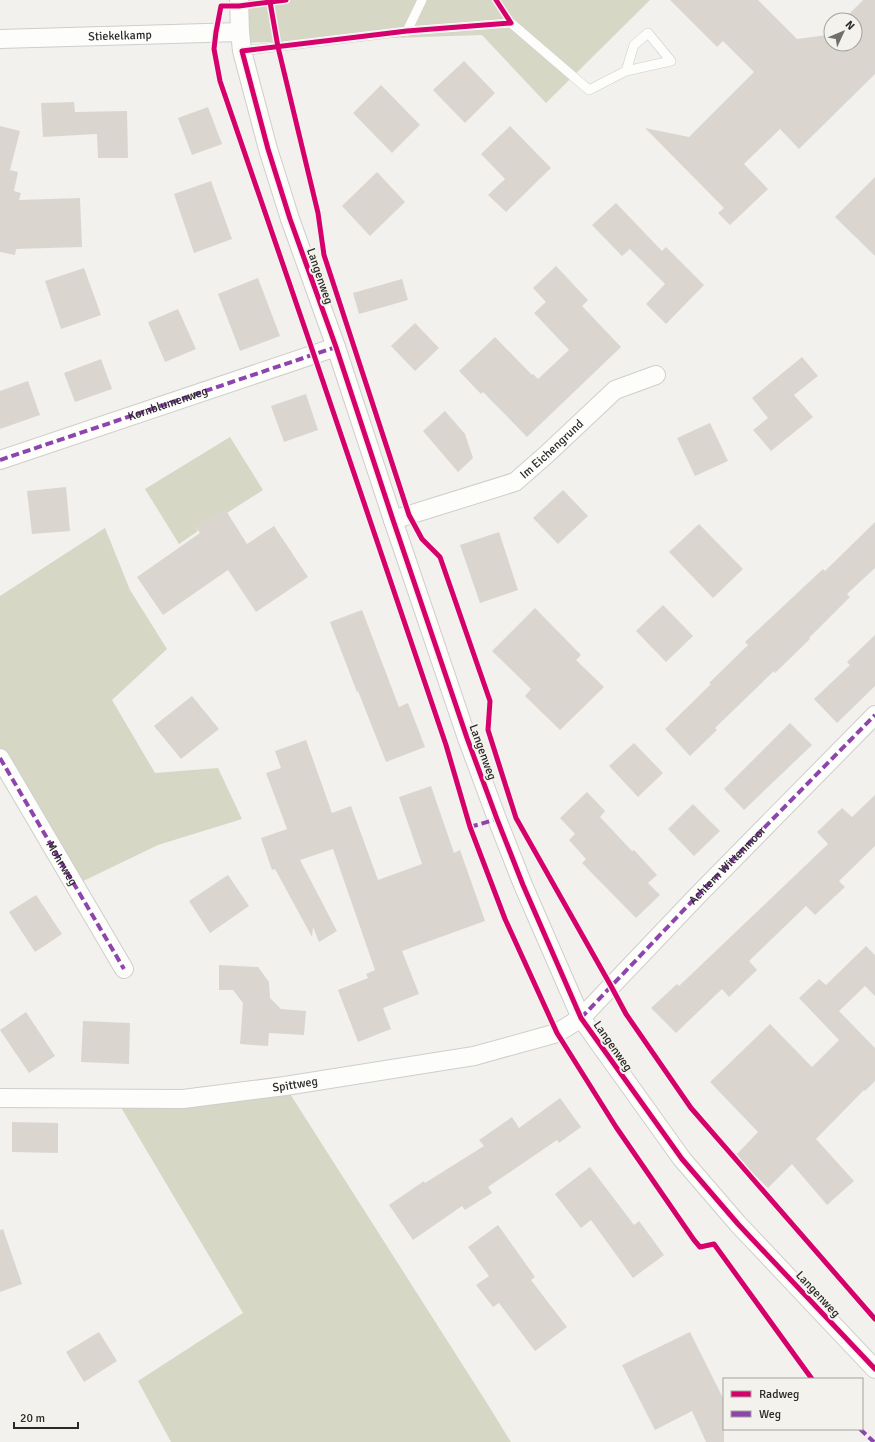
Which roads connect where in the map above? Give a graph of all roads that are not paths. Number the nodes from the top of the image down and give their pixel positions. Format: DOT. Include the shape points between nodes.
graph roads {
  1 [pos="238,0"];
  2 [pos="422,0"];
  3 [pos="407,31"];
  4 [pos="240,32"];
  5 [pos="0,39"];
  6 [pos="242,51"];
  7 [pos="626,71"];
  8 [pos="336,347"];
  9 [pos="656,375"];
  10 [pos="0,460"];
  11 [pos="393,520"];
  12 [pos="875,715"];
  13 [pos="0,758"];
  14 [pos="124,969"];
  15 [pos="581,1018"];
  16 [pos="0,1098"];
  17 [pos="875,1369"];
  1 -- 4 [label="street, Langenweg"];
  2 -- 3 [label="lane"];
  3 -- 6 [label="lane"];
  3 -- 7 [label="lane" via="511,23 589,90"];
  4 -- 5 [label="street, Stiekelkamp"];
  4 -- 6 [label="street, Langenweg"];
  6 -- 8 [label="street, Langenweg" via="268,150"];
  7 -- 7 [label="lane" via="641,67 671,61 648,33 634,45"];
  8 -- 10 [label="street, Kornblumenweg"];
  8 -- 11 [label="street, Langenweg"];
  9 -- 11 [label="street, Im Eichengrund" via="615,390 515,482"];
  11 -- 15 [label="street, Langenweg" via="497,819"];
  12 -- 15 [label="street, Achtern Wittenmoor"];
  13 -- 14 [label="street, Mohnweg"];
  15 -- 16 [label="street, Spittweg" via="557,1033 474,1056 285,1086 183,1099"];
  15 -- 17 [label="street, Langenweg" via="682,1159 738,1224"];
}
